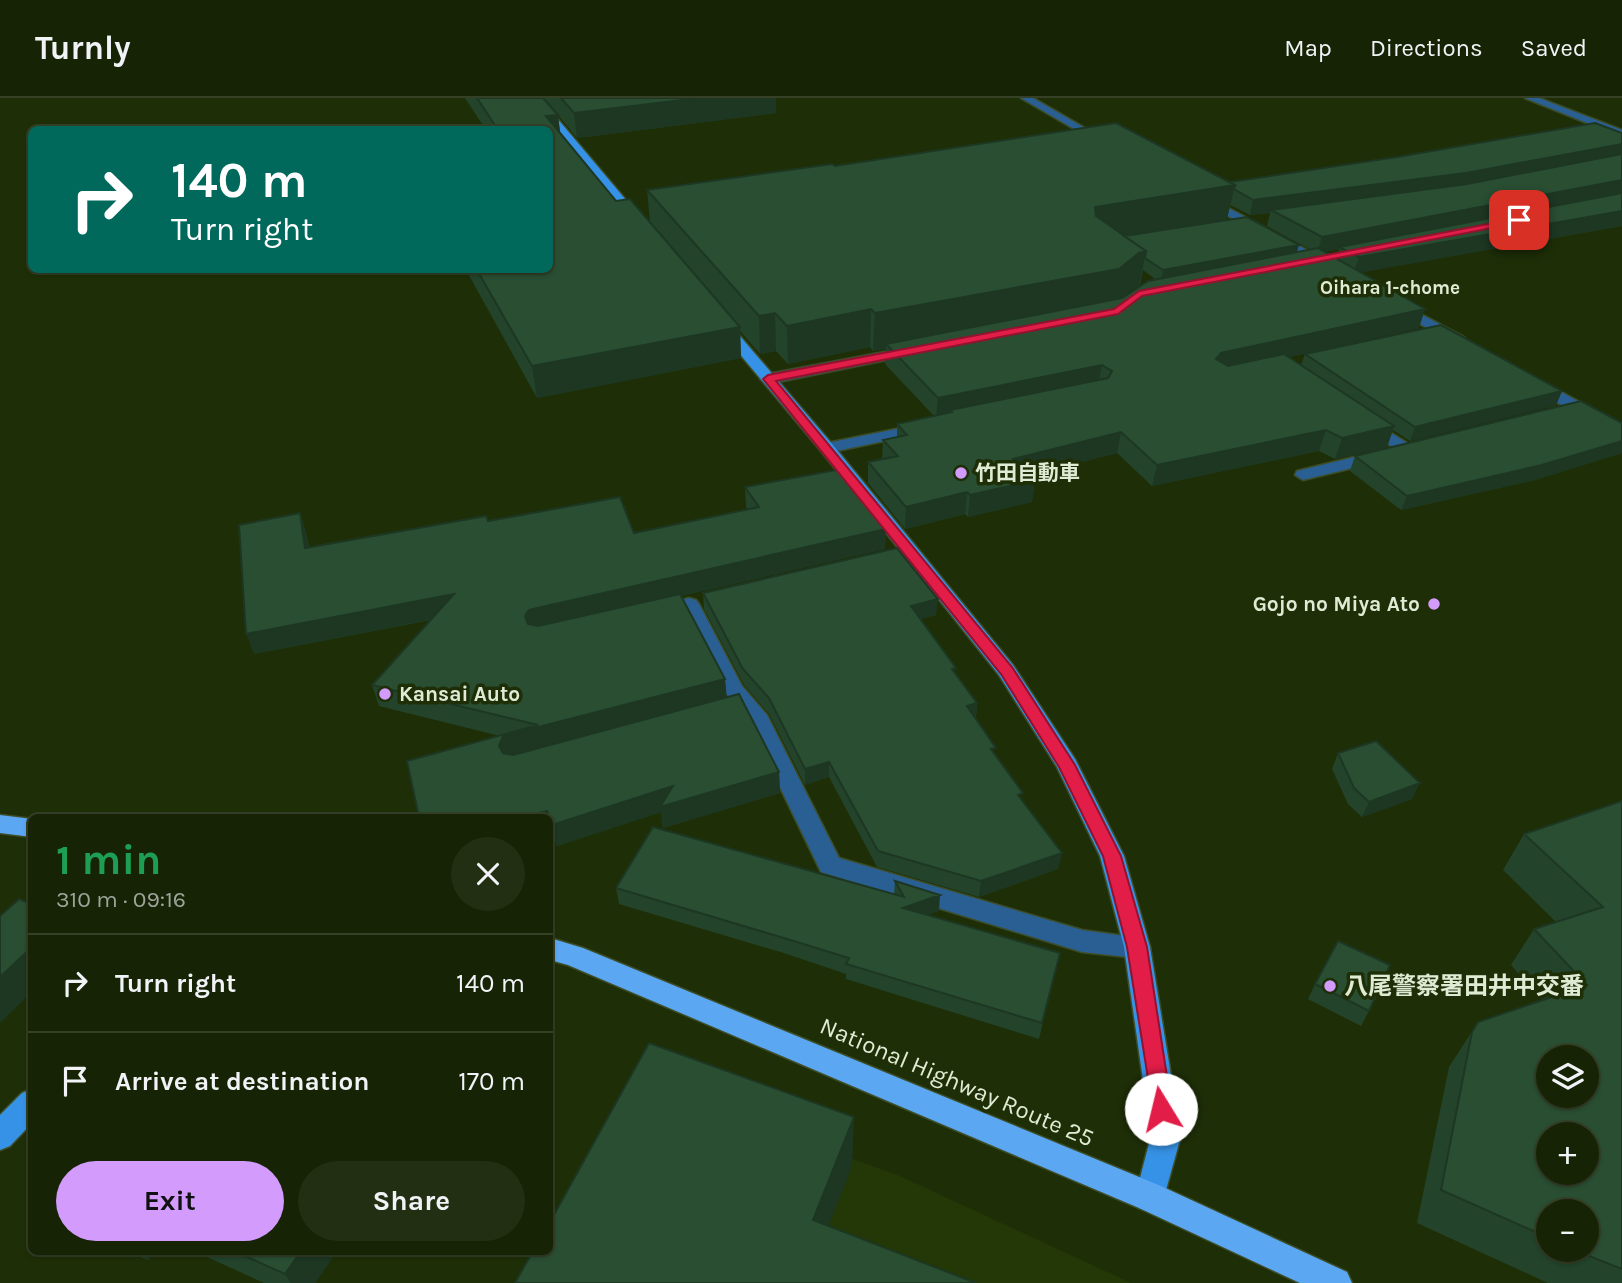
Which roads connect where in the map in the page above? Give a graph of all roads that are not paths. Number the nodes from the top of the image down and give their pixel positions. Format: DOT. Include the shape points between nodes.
graph roads {
  1 [pos="535,98"];
  2 [pos="1026,98"];
  3 [pos="1530,98"];
  4 [pos="1622,134"];
  5 [pos="1119,150"];
  6 [pos="1188,189"];
  7 [pos="1272,218"];
  8 [pos="1246,222"];
  9 [pos="1219,226"];
  10 [pos="647,233"];
  11 [pos="1341,254"];
  12 [pos="1314,259"];
  13 [pos="1288,264"];
  14 [pos="1337,272"];
  15 [pos="1383,298"];
  16 [pos="708,306"];
  17 [pos="1440,330"];
  18 [pos="1413,336"];
  19 [pos="929,348"];
  20 [pos="1474,349"];
  21 [pos="1520,374"];
  22 [pos="768,379"];
  23 [pos="1349,411"];
  24 [pos="1538,416"];
  25 [pos="936,426"];
  26 [pos="827,448"];
  27 [pos="1303,475"];
  28 [pos="910,552"];
  29 [pos="884,558"];
  30 [pos="688,604"];
  31 [pos="746,704"];
  32 [pos="719,711"];
  33 [pos="0,824"];
  34 [pos="28,828"];
  35 [pos="1137,947"];
  36 [pos="553,950"];
  37 [pos="28,1106"];
  38 [pos="0,1136"];
  39 [pos="1150,1197"];
  40 [pos="1336,1283"];
  1 -- 10 [label="main road"];
  2 -- 5 [label="street"];
  3 -- 4 [label="street"];
  6 -- 8 [label="street"];
  7 -- 8 [label="street"];
  8 -- 9 [label="street"];
  8 -- 12 [label="street"];
  11 -- 12 [label="street"];
  12 -- 13 [label="street"];
  12 -- 14 [label="street"];
  15 -- 17 [label="street"];
  16 -- 22 [label="main road"];
  17 -- 18 [label="street"];
  17 -- 20 [label="street"];
  19 -- 22 [label="street"];
  21 -- 24 [label="street" via="1583,410"];
  22 -- 26 [label="main road"];
  23 -- 27 [label="street" via="1412,448"];
  25 -- 26 [label="street"];
  26 -- 28 [label="main road"];
  28 -- 29 [label="street"];
  28 -- 35 [label="main road" via="1006,670 1066,765 1112,856"];
  30 -- 31 [label="street" via="733,690"];
  31 -- 32 [label="street"];
  31 -- 35 [label="street" via="756,715 830,865 1082,940"];
  33 -- 34 [label="highway"];
  35 -- 39 [label="main road" via="1166,1136"];
  36 -- 39 [label="highway, National Highway Route 25"];
  37 -- 38 [label="main road"];
  39 -- 40 [label="highway, National Highway Route 25"];
}
